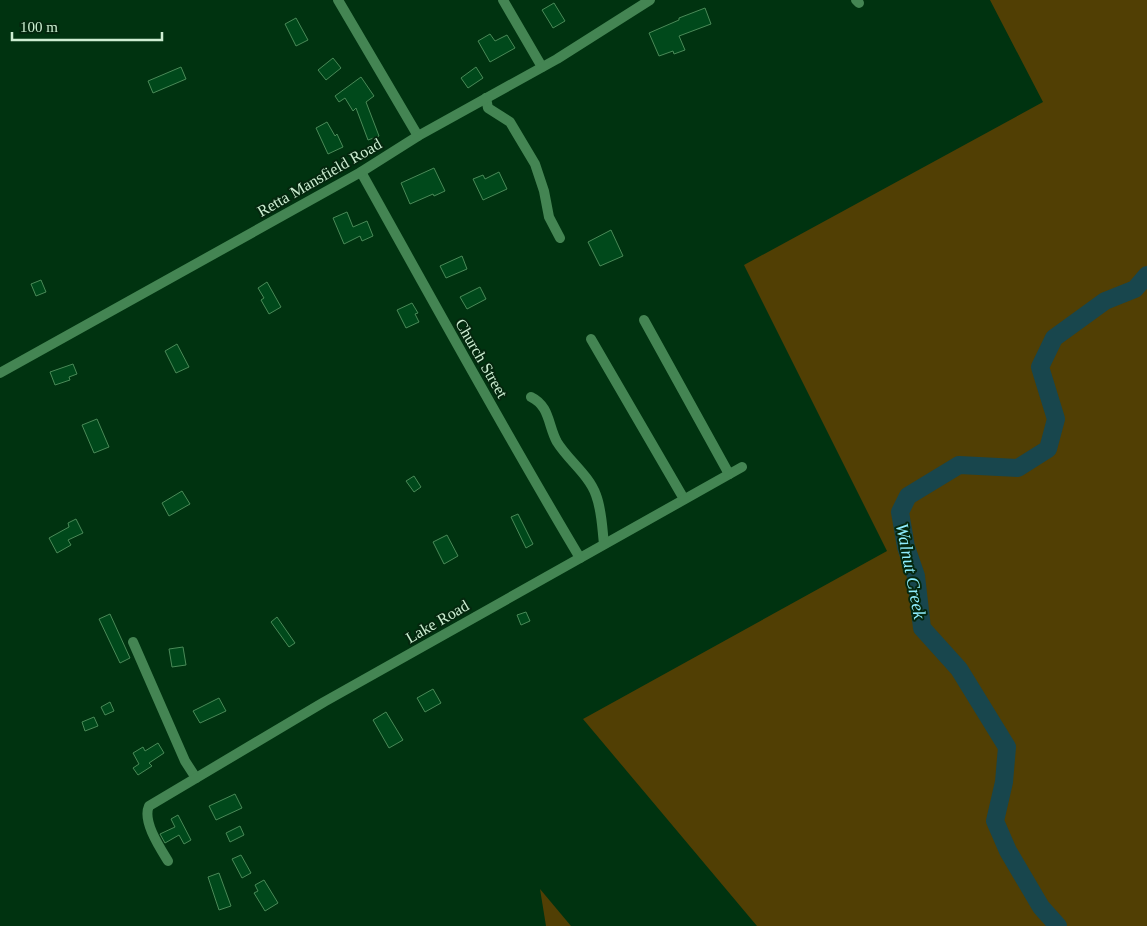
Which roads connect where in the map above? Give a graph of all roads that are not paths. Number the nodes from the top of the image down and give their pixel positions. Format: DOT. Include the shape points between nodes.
graph roads {
  1 [pos="338,0"];
  2 [pos="503,0"];
  3 [pos="650,0"];
  4 [pos="542,67"];
  5 [pos="486,98"];
  6 [pos="418,136"];
  7 [pos="361,172"];
  8 [pos="560,238"];
  9 [pos="644,320"];
  10 [pos="591,339"];
  11 [pos="0,373"];
  12 [pos="531,397"];
  13 [pos="742,467"];
  14 [pos="729,474"];
  15 [pos="684,499"];
  16 [pos="604,544"];
  17 [pos="580,558"];
  18 [pos="133,642"];
  19 [pos="196,778"];
  20 [pos="168,862"];
  1 -- 6 [label="street"];
  2 -- 4 [label="street"];
  3 -- 4 [label="street, Retta Mansfield Road"];
  4 -- 5 [label="street, Retta Mansfield Road"];
  5 -- 6 [label="street, Retta Mansfield Road"];
  5 -- 8 [label="street" via="488,108 510,122 535,164 550,217"];
  6 -- 7 [label="street, Retta Mansfield Road"];
  7 -- 11 [label="street, Retta Mansfield Road"];
  7 -- 17 [label="street, Church Street"];
  9 -- 14 [label="street"];
  10 -- 15 [label="street"];
  12 -- 16 [label="street" via="545,408 557,441 591,483 600,506"];
  13 -- 14 [label="street, Lake Road"];
  14 -- 15 [label="street, Lake Road"];
  15 -- 16 [label="street, Lake Road"];
  16 -- 17 [label="street, Lake Road"];
  17 -- 19 [label="street, Lake Road"];
  18 -- 19 [label="street" via="185,761"];
  19 -- 20 [label="street, Lake Road" via="149,806 146,811 155,840"];
}
